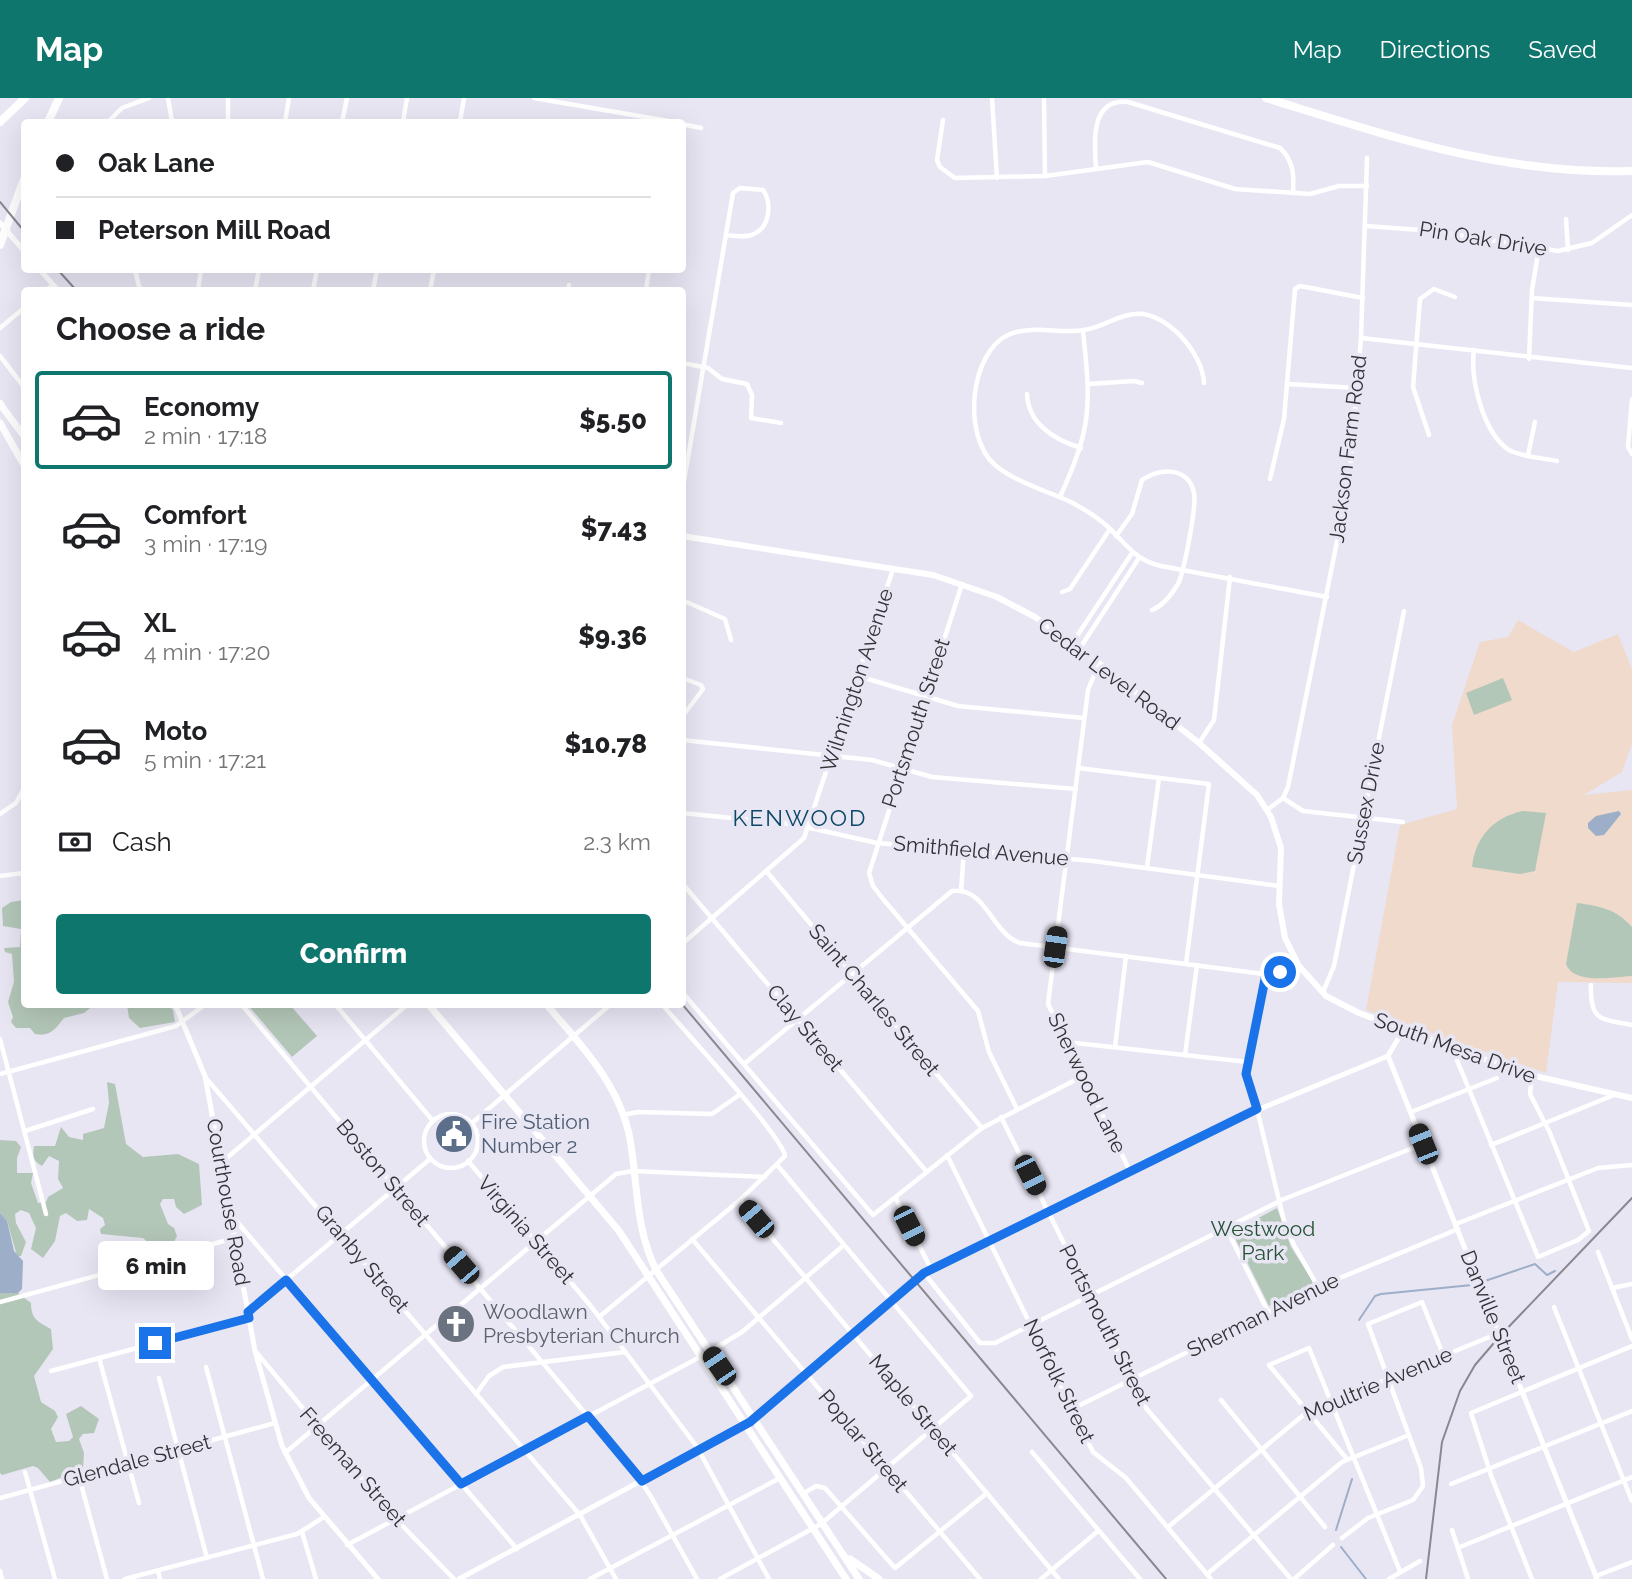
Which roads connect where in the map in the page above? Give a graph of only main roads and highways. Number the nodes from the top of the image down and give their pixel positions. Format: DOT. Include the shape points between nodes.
graph roads {
  1 [pos="25,98"];
  2 [pos="59,98"];
  3 [pos="1266,98"];
  4 [pos="49,119"];
  5 [pos="0,122"];
  6 [pos="1632,171"];
  7 [pos="21,187"];
  8 [pos="0,245"];
  9 [pos="0,405"];
  10 [pos="0,423"];
  11 [pos="21,432"];
  12 [pos="21,460"];
  13 [pos="686,536"];
  14 [pos="1296,963"];
  15 [pos="431,1008"];
  16 [pos="549,1008"];
  17 [pos="1632,1098"];
  18 [pos="842,1551"];
  19 [pos="846,1579"];
  20 [pos="859,1579"];
  21 [pos="879,1579"];
  1 -- 5 [label="highway"];
  2 -- 4 [label="highway"];
  3 -- 6 [label="highway" via="1468,157 1542,169"];
  7 -- 8 [label="highway"];
  9 -- 11 [label="highway"];
  10 -- 12 [label="highway"];
  13 -- 14 [label="main road, Cedar Level Road" via="893,568 962,584 1016,606 1073,642 1250,787 1267,810 1281,848 1281,923"];
  14 -- 17 [label="main road, South Mesa Drive" via="1322,993 1348,1008 1532,1076"];
  15 -- 19 [label="highway" via="626,1240"];
  16 -- 18 [label="highway" via="603,1074 623,1115 639,1224 656,1270"];
  18 -- 20 [label="highway"];
  18 -- 21 [label="highway"];
}
